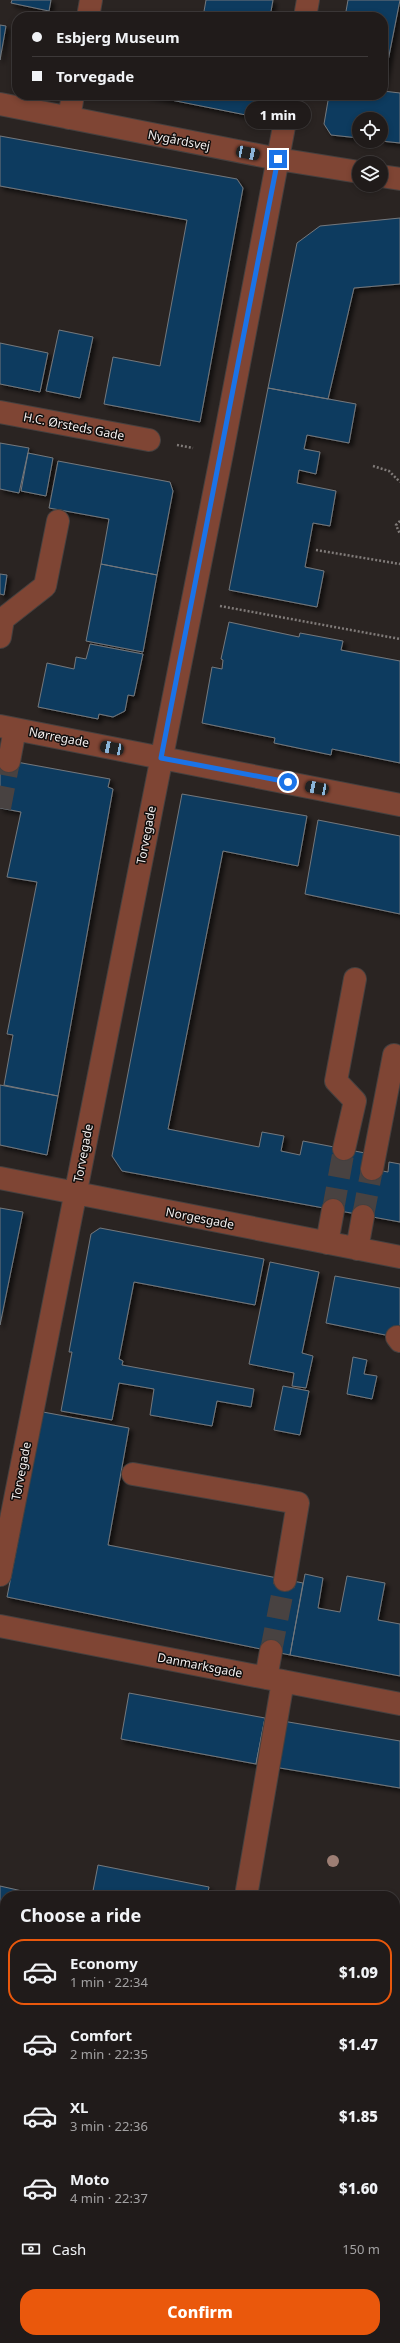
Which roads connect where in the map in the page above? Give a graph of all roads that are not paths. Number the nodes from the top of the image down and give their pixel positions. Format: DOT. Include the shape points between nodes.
graph roads {
  1 [pos="91,0"];
  2 [pos="308,0"];
  3 [pos="89,12"];
  4 [pos="306,12"];
  5 [pos="72,100"];
  6 [pos="289,100"];
  7 [pos="0,104"];
  8 [pos="69,118"];
  9 [pos="278,159"];
  10 [pos="352,171"];
  11 [pos="388,177"];
  12 [pos="400,179"];
  13 [pos="0,412"];
  14 [pos="149,440"];
  15 [pos="58,521"];
  16 [pos="0,637"];
  17 [pos="8,727"];
  18 [pos="161,758"];
  19 [pos="9,761"];
  20 [pos="400,804"];
  21 [pos="355,979"];
  22 [pos="394,1055"];
  23 [pos="344,1149"];
  24 [pos="372,1169"];
  25 [pos="0,1178"];
  26 [pos="75,1194"];
  27 [pos="333,1210"];
  28 [pos="363,1216"];
  29 [pos="327,1243"];
  30 [pos="357,1249"];
  31 [pos="400,1257"];
  32 [pos="133,1474"];
  33 [pos="0,1575"];
  34 [pos="285,1580"];
  35 [pos="0,1626"];
  36 [pos="272,1651"];
  37 [pos="275,1680"];
  38 [pos="400,1704"];
  39 [pos="247,1891"];
  1 -- 3 [label="street"];
  2 -- 4 [label="street"];
  5 -- 8 [label="street"];
  6 -- 9 [label="street, Torvegade"];
  7 -- 8 [label="street, Nygårdsvej"];
  8 -- 9 [label="street, Nygårdsvej"];
  9 -- 10 [label="street, Nygårdsvej"];
  9 -- 18 [label="street, Torvegade"];
  11 -- 12 [label="street"];
  13 -- 14 [label="street, H.C. Ørsteds Gade"];
  15 -- 16 [label="street" via="45,586 3,619"];
  17 -- 18 [label="street, Nørregade"];
  17 -- 19 [label="street"];
  18 -- 20 [label="street, Nørregade"];
  18 -- 26 [label="street, Torvegade"];
  21 -- 23 [label="street" via="336,1081 355,1101"];
  22 -- 24 [label="street"];
  25 -- 26 [label="street, Norgesgade"];
  26 -- 29 [label="street, Norgesgade"];
  26 -- 33 [label="street, Torvegade"];
  27 -- 29 [label="street"];
  28 -- 30 [label="street"];
  29 -- 30 [label="street, Norgesgade"];
  30 -- 31 [label="street, Norgesgade"];
  32 -- 34 [label="street" via="298,1503"];
  35 -- 37 [label="street, Danmarksgade"];
  36 -- 37 [label="street"];
  37 -- 38 [label="street, Danmarksgade"];
  37 -- 39 [label="street"];
}
